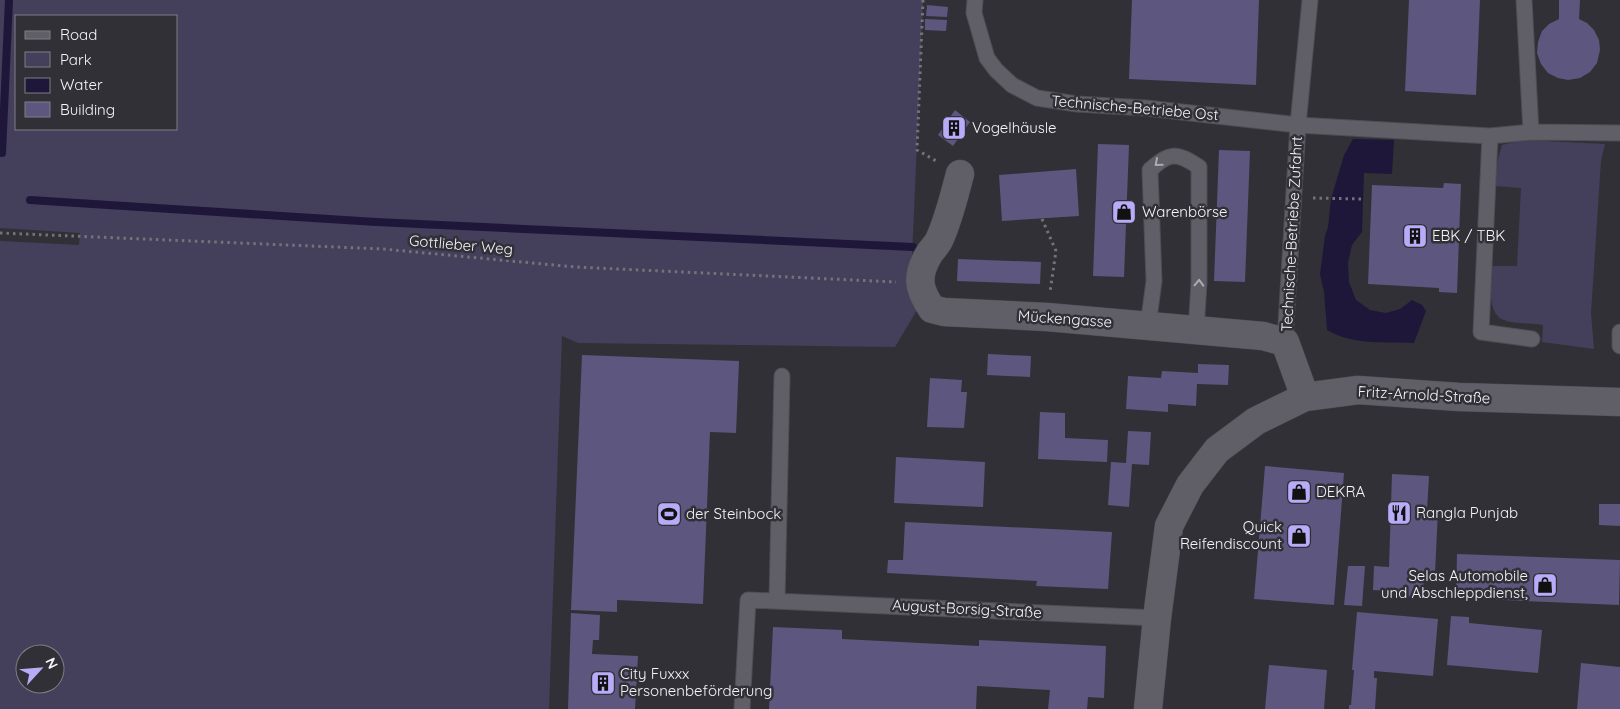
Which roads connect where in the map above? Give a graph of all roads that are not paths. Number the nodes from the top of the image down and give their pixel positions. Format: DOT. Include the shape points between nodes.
graph roads {
  1 [pos="974,0"];
  2 [pos="1310,0"];
  3 [pos="1524,0"];
  4 [pos="1298,125"];
  5 [pos="1531,132"];
  6 [pos="1620,132"];
  7 [pos="1490,136"];
  8 [pos="960,174"];
  9 [pos="1148,326"];
  10 [pos="1196,331"];
  11 [pos="1620,332"];
  12 [pos="1532,339"];
  13 [pos="1285,342"];
  14 [pos="1620,346"];
  15 [pos="782,376"];
  16 [pos="1305,397"];
  17 [pos="1620,402"];
  18 [pos="777,600"];
  19 [pos="1157,618"];
  20 [pos="742,709"];
  21 [pos="1148,709"];
  1 -- 4 [label="lane, Technische-Betriebe Ost" via="974,13 987,58 1012,85 1037,98"];
  2 -- 4 [label="lane"];
  3 -- 5 [label="lane"];
  4 -- 7 [label="lane, Technische-Betriebe Ost"];
  4 -- 13 [label="lane, Technische-Betriebe Zufahrt"];
  5 -- 6 [label="lane, Technische-Betriebe Ost"];
  5 -- 7 [label="lane, Technische-Betriebe Ost"];
  7 -- 12 [label="lane" via="1481,332"];
  8 -- 9 [label="street, Mückengasse" via="950,214 939,241 923,266 920,282 923,296 932,309"];
  9 -- 10 [label="street, Mückengasse"];
  10 -- 9 [label="lane, one-way" via="1199,166 1184,156 1164,157 1150,170 1154,281"];
  10 -- 13 [label="street, Mückengasse" via="1263,336"];
  11 -- 14 [label="lane"];
  13 -- 16 [label="street"];
  15 -- 18 [label="lane"];
  16 -- 17 [label="street, Fritz-Arnold-Straße" via="1358,390"];
  16 -- 19 [label="street, Fritz-Arnold-Straße" via="1256,421 1217,450 1190,485 1169,526"];
  18 -- 19 [label="lane, August-Borsig-Straße"];
  18 -- 20 [label="lane, August-Borsig-Straße" via="748,600"];
  19 -- 21 [label="street, Fritz-Arnold-Straße"];
}
